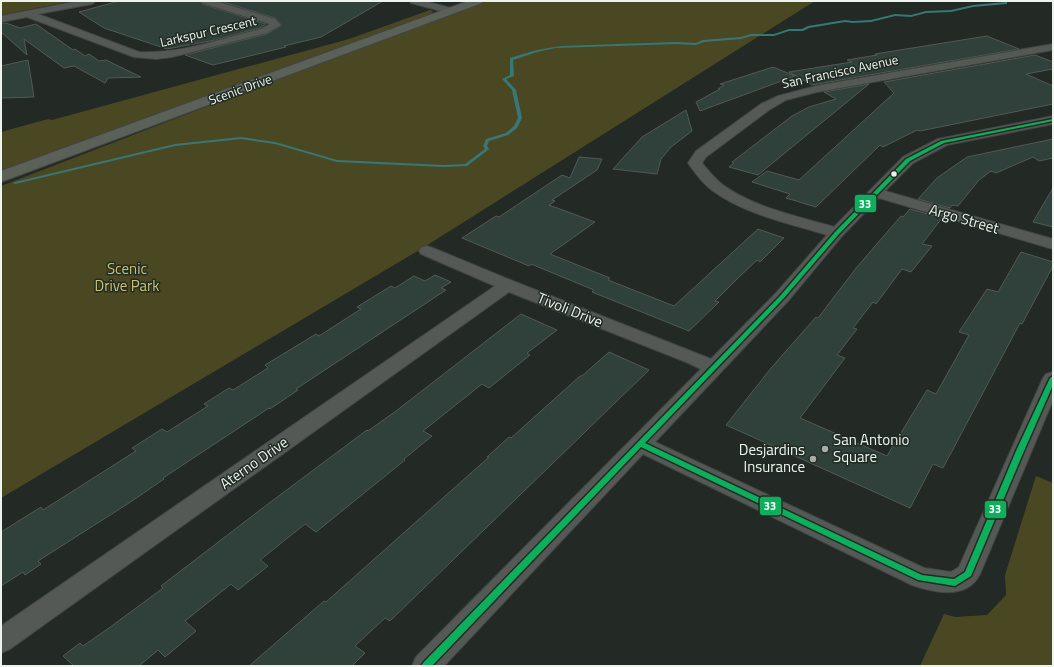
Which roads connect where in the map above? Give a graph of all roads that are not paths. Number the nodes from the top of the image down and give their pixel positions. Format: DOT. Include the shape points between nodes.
graph roads {
  1 [pos="92,1"];
  2 [pos="205,1"];
  3 [pos="414,1"];
  4 [pos="478,1"];
  5 [pos="452,10"];
  6 [pos="28,14"];
  7 [pos="1,19"];
  8 [pos="1053,47"];
  9 [pos="1053,120"];
  10 [pos="1,177"];
  11 [pos="876,193"];
  12 [pos="837,233"];
  13 [pos="1053,244"];
  14 [pos="427,251"];
  15 [pos="507,285"];
  16 [pos="713,368"];
  17 [pos="1053,378"];
  18 [pos="641,444"];
  19 [pos="1,641"];
  20 [pos="426,666"];
  1 -- 6 [label="street"];
  2 -- 6 [label="street, Larkspur Crescent" via="272,21 276,25 227,41 152,56 138,54"];
  3 -- 5 [label="street"];
  4 -- 5 [label="street, Scenic Drive"];
  5 -- 10 [label="street, Scenic Drive"];
  6 -- 7 [label="street"];
  8 -- 12 [label="street, San Francisco Avenue" via="816,89 782,98 756,112 701,154 695,163 717,187 734,197 756,207"];
  9 -- 11 [label="street" via="943,142 908,160"];
  11 -- 12 [label="street"];
  11 -- 13 [label="street, Argo Street"];
  12 -- 16 [label="street" via="782,297"];
  14 -- 15 [label="street, Tivoli Drive"];
  15 -- 16 [label="street, Tivoli Drive"];
  15 -- 19 [label="street, Aterno Drive"];
  16 -- 18 [label="street"];
  17 -- 18 [label="street" via="968,574 955,583 921,578"];
  18 -- 20 [label="street"];
}
